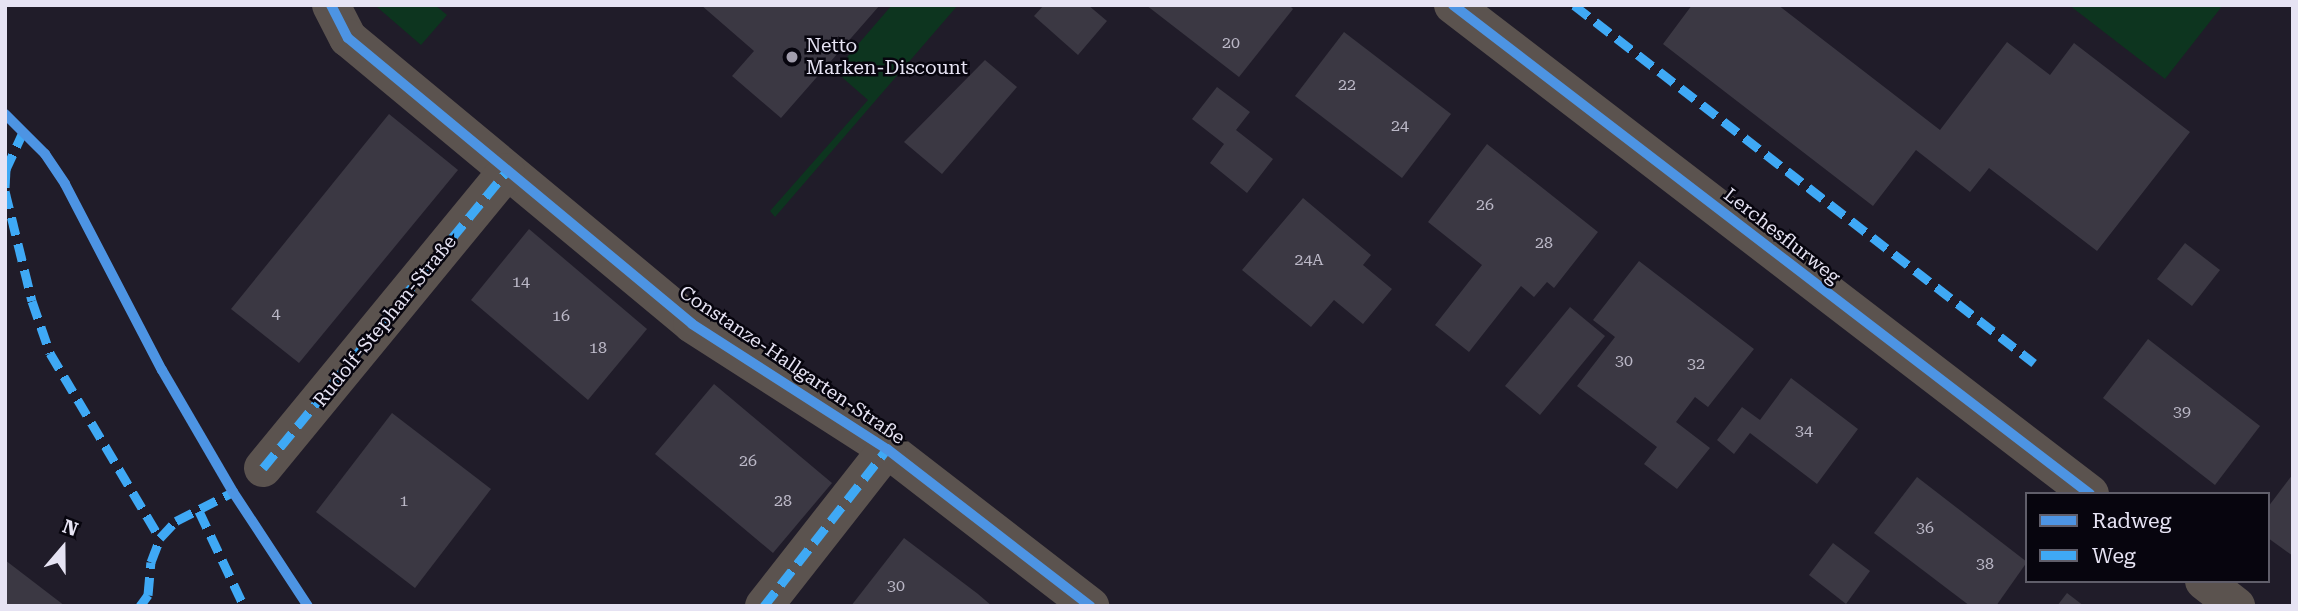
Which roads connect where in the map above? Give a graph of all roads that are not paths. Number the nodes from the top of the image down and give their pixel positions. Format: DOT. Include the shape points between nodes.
graph roads {
  1 [pos="331,5"];
  2 [pos="1453,5"];
  3 [pos="506,172"];
  4 [pos="887,449"];
  5 [pos="263,468"];
  6 [pos="2087,492"];
  7 [pos="2207,583"];
  8 [pos="764,606"];
  9 [pos="1090,606"];
  10 [pos="2236,606"];
  1 -- 3 [label="street, Constanze-Hallgarten-Straße" via="348,38"];
  2 -- 6 [label="street, Lerchesflurweg"];
  3 -- 4 [label="street, Constanze-Hallgarten-Straße" via="691,324"];
  3 -- 5 [label="street, Rudolf-Stephan-Straße"];
  4 -- 8 [label="street"];
  4 -- 9 [label="street, Constanze-Hallgarten-Straße"];
  7 -- 10 [label="street"];
}
